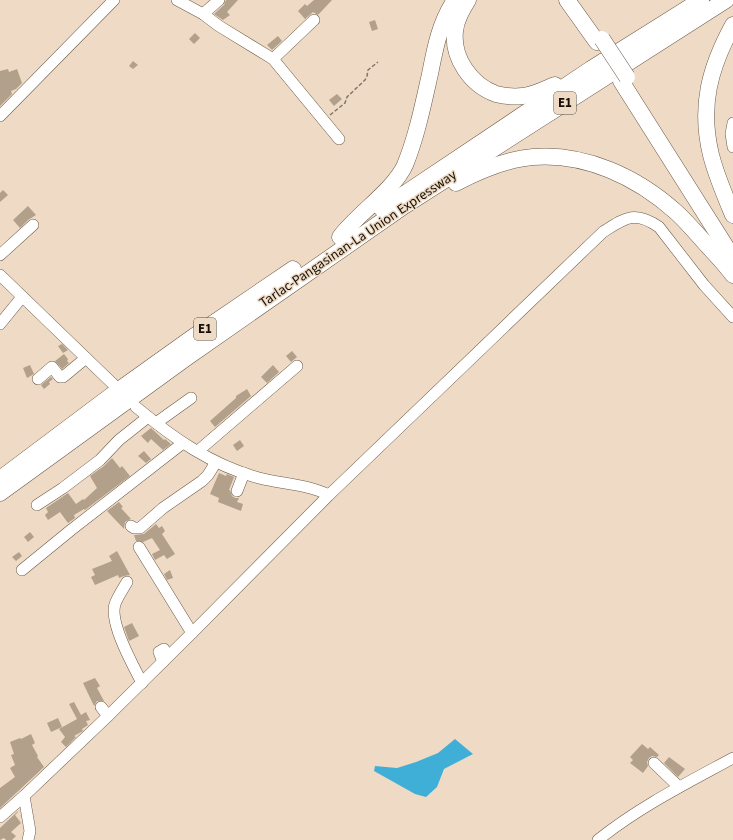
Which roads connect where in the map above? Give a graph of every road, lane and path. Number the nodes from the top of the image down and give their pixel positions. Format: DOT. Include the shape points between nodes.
graph roads {
  1 [pos="114,0"];
  2 [pos="177,0"];
  3 [pos="219,0"];
  4 [pos="455,0"];
  5 [pos="468,0"];
  6 [pos="567,0"];
  7 [pos="576,0"];
  8 [pos="701,0"];
  9 [pos="726,0"];
  10 [pos="203,14"];
  11 [pos="314,20"];
  12 [pos="733,25"];
  13 [pos="600,40"];
  14 [pos="272,58"];
  15 [pos="378,62"];
  16 [pos="592,69"];
  17 [pos="624,79"];
  18 [pos="0,116"];
  19 [pos="321,118"];
  20 [pos="733,123"];
  21 [pos="339,139"];
  22 [pos="733,148"];
  23 [pos="404,206"];
  24 [pos="733,216"];
  25 [pos="33,225"];
  26 [pos="340,237"];
  27 [pos="733,247"];
  28 [pos="0,255"];
  29 [pos="733,258"];
  30 [pos="733,274"];
  31 [pos="0,275"];
  32 [pos="22,298"];
  33 [pos="733,317"];
  34 [pos="0,324"];
  35 [pos="86,358"];
  36 [pos="298,366"];
  37 [pos="38,379"];
  38 [pos="115,386"];
  39 [pos="191,398"];
  40 [pos="136,407"];
  41 [pos="152,420"];
  42 [pos="183,444"];
  43 [pos="198,451"];
  44 [pos="216,462"];
  45 [pos="244,473"];
  46 [pos="0,479"];
  47 [pos="236,491"];
  48 [pos="0,493"];
  49 [pos="329,495"];
  50 [pos="37,504"];
  51 [pos="131,526"];
  52 [pos="139,546"];
  53 [pos="22,570"];
  54 [pos="127,582"];
  55 [pos="192,633"];
  56 [pos="164,649"];
  57 [pos="163,662"];
  58 [pos="142,683"];
  59 [pos="733,758"];
  60 [pos="654,763"];
  61 [pos="680,787"];
  62 [pos="24,796"];
  63 [pos="0,817"];
  64 [pos="28,840"];
  65 [pos="598,840"];
  1 -- 18 [label="street"];
  2 -- 10 [label="street"];
  3 -- 10 [label="street"];
  4 -- 26 [label="highway" via="439,32 414,142 404,167 388,188"];
  5 -- 16 [label="highway" via="457,22 456,46 463,67 473,79 496,94 525,96"];
  6 -- 13 [label="highway"];
  7 -- 13 [label="highway"];
  8 -- 16 [label="highway, Tarlac-Pangasinan-La Union Expressway / E1"];
  9 -- 23 [label="highway, Tarlac-Pangasinan-La Union Expressway / E1"];
  10 -- 14 [label="street"];
  11 -- 14 [label="street"];
  12 -- 24 [label="highway" via="713,67 708,93 706,128 711,155"];
  13 -- 17 [label="highway, bridge"];
  14 -- 19 [label="street"];
  15 -- 19 [label="path" via="368,70 365,80 347,97 345,103 330,115"];
  16 -- 26 [label="highway, Tarlac-Pangasinan-La Union Expressway / E1"];
  17 -- 27 [label="highway"];
  17 -- 29 [label="highway"];
  19 -- 21 [label="street"];
  20 -- 22 [label="street"];
  23 -- 30 [label="highway" via="419,204 471,175 515,160 559,157 584,161 607,168 652,193 676,212"];
  23 -- 48 [label="highway, Tarlac-Pangasinan-La Union Expressway / E1" via="166,372"];
  25 -- 28 [label="street"];
  26 -- 46 [label="highway, Tarlac-Pangasinan-La Union Expressway / E1" via="196,335"];
  31 -- 32 [label="street"];
  32 -- 34 [label="street"];
  32 -- 35 [label="street"];
  33 -- 49 [label="street" via="704,285 659,227 641,217 628,218 603,232"];
  35 -- 37 [label="street" via="63,377 52,367"];
  35 -- 38 [label="street"];
  36 -- 43 [label="street"];
  39 -- 41 [label="street"];
  40 -- 41 [label="street"];
  41 -- 42 [label="street"];
  41 -- 50 [label="street" via="120,440 100,460"];
  42 -- 43 [label="street"];
  42 -- 53 [label="street"];
  43 -- 44 [label="street"];
  44 -- 45 [label="street"];
  44 -- 51 [label="street" via="202,481 163,508 140,528"];
  45 -- 47 [label="street"];
  45 -- 49 [label="street" via="311,488"];
  49 -- 55 [label="street"];
  52 -- 55 [label="street"];
  54 -- 58 [label="street" via="115,604 114,615 127,653"];
  55 -- 57 [label="street"];
  56 -- 57 [label="street" via="159,652"];
  57 -- 58 [label="street"];
  58 -- 62 [label="street" via="104,711"];
  59 -- 61 [label="street"];
  60 -- 61 [label="street"];
  61 -- 65 [label="street"];
  62 -- 63 [label="street"];
  62 -- 64 [label="street" via="30,831"];
}
